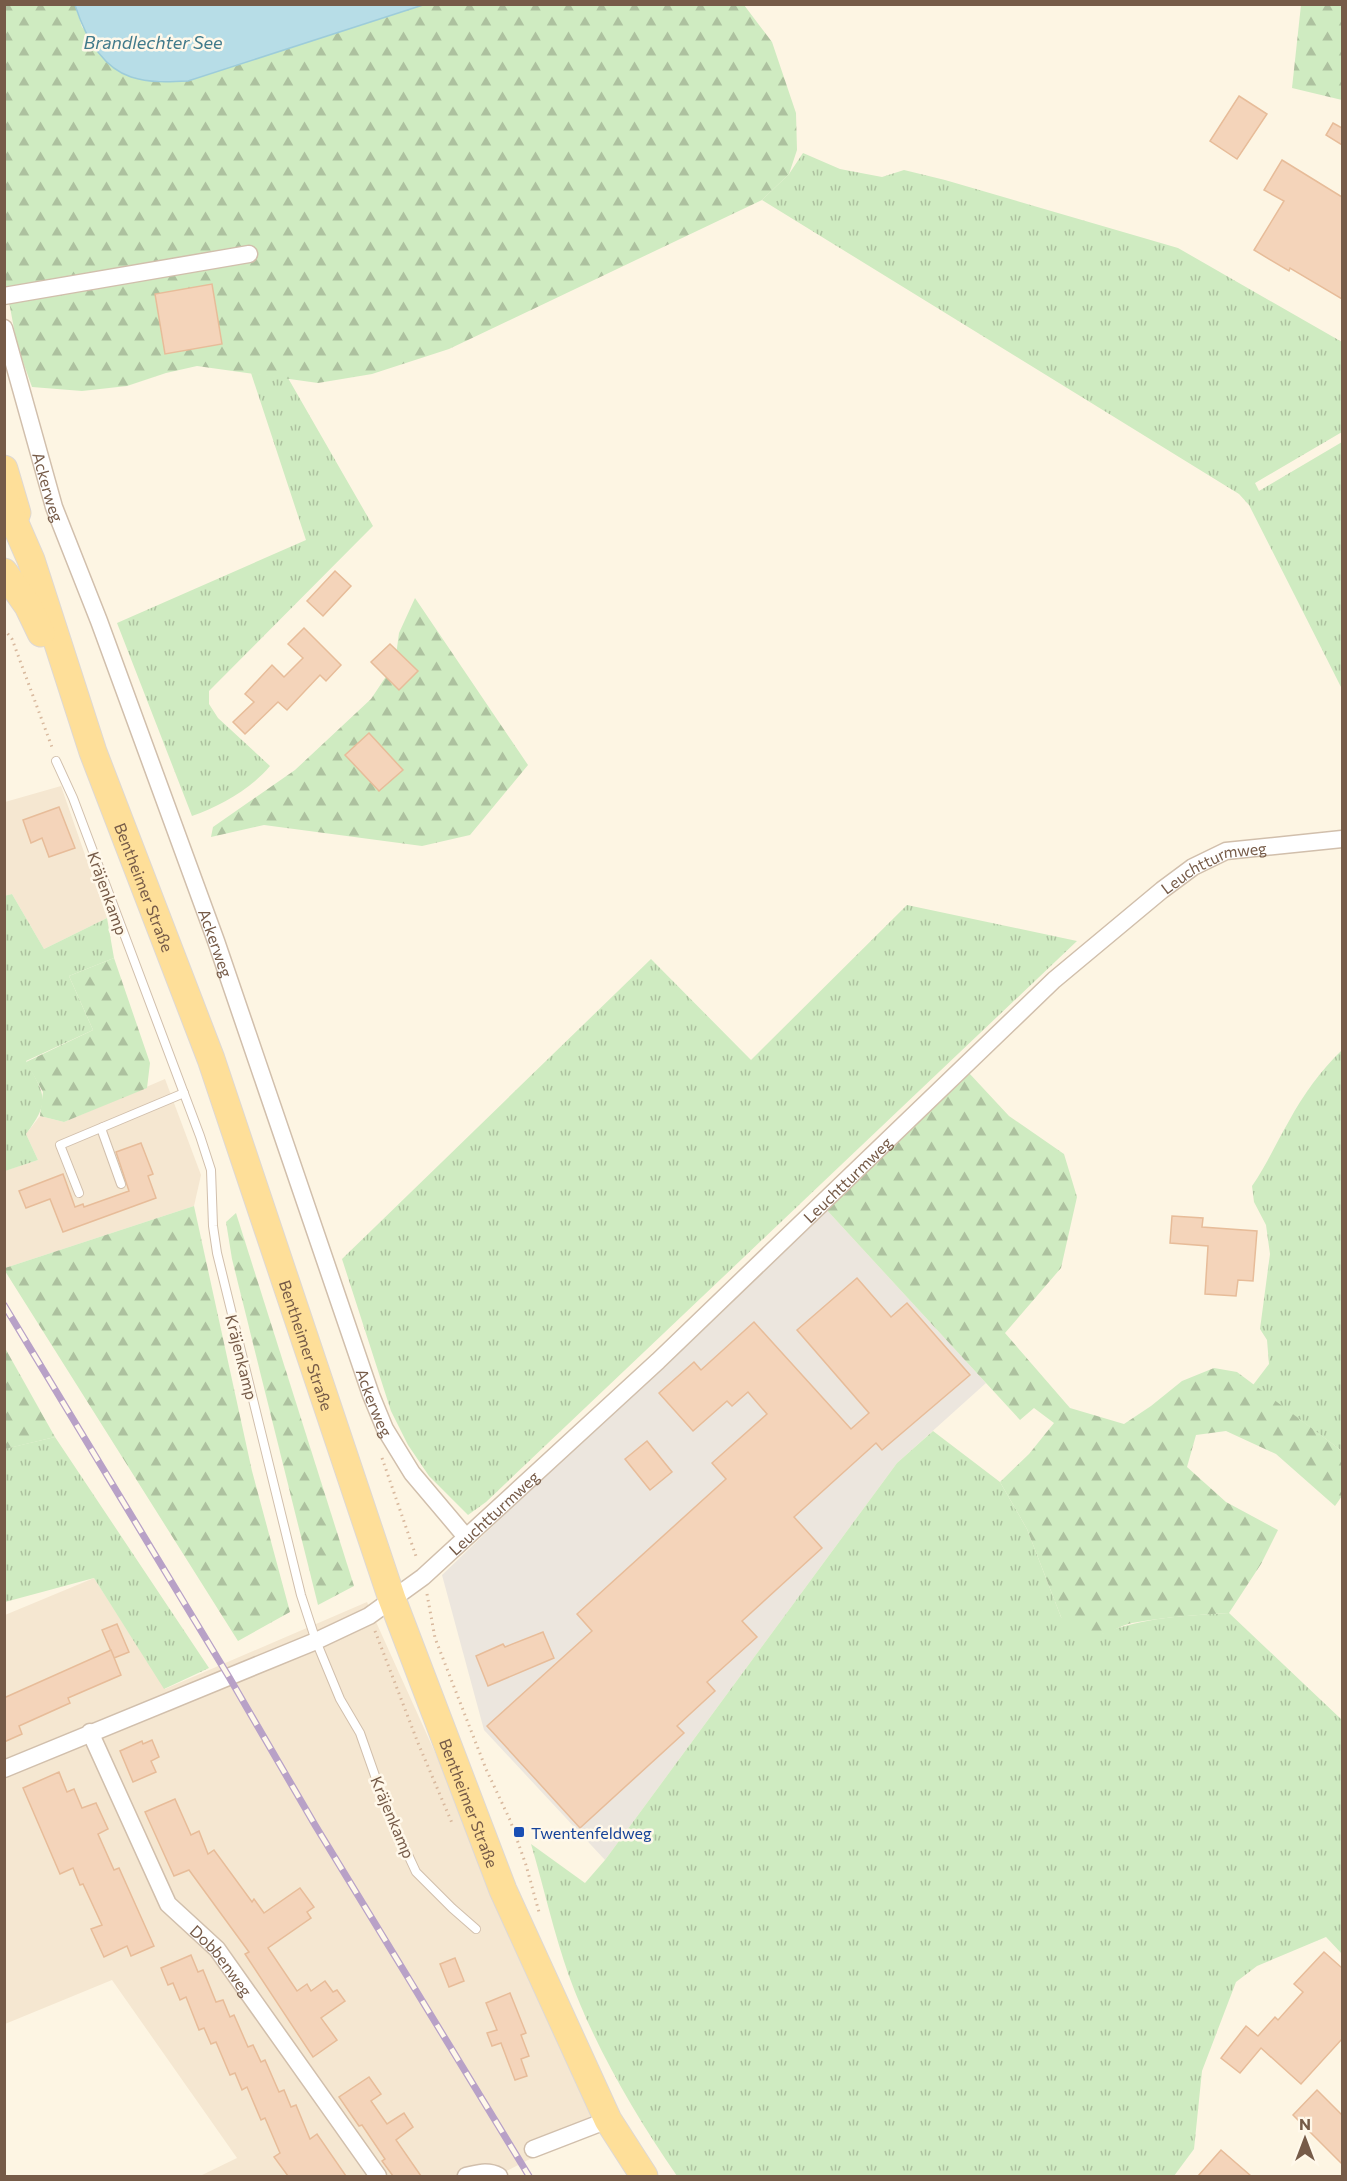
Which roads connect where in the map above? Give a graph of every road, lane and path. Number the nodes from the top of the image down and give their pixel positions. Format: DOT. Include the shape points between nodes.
graph roads {
  1 [pos="249,254"];
  2 [pos="4,296"];
  3 [pos="4,328"];
  4 [pos="4,469"];
  5 [pos="4,498"];
  6 [pos="31,560"];
  7 [pos="4,572"];
  8 [pos="4,630"];
  9 [pos="83,720"];
  10 [pos="56,760"];
  11 [pos="1342,839"];
  12 [pos="184,1093"];
  13 [pos="103,1127"];
  14 [pos="121,1184"];
  15 [pos="78,1193"];
  16 [pos="466,1537"];
  17 [pos="392,1599"];
  18 [pos="316,1641"];
  19 [pos="90,1732"];
  20 [pos="4,1768"];
  21 [pos="476,1929"];
  22 [pos="608,2120"];
  23 [pos="533,2149"];
  24 [pos="472,2174"];
  25 [pos="378,2176"];
  26 [pos="498,2176"];
  27 [pos="644,2176"];
  1 -- 2 [label="street"];
  3 -- 16 [label="street, Ackerweg" via="54,507 216,941 371,1395 385,1429 412,1473"];
  4 -- 6 [label="main road"];
  5 -- 6 [label="main road, Bentheimer Straße"];
  6 -- 9 [label="main road, Bentheimer Straße"];
  7 -- 9 [label="main road" via="28,606"];
  8 -- 10 [label="path" via="12,639"];
  9 -- 17 [label="main road, Bentheimer Straße" via="211,1059"];
  10 -- 12 [label="lane, Kräjenkamp"];
  11 -- 16 [label="street, Leuchtturmweg" via="1226,851 1193,867 1162,890 1054,980 666,1353"];
  12 -- 13 [label="lane"];
  12 -- 18 [label="lane, Kräjenkamp" via="211,1170 217,1253 300,1595"];
  13 -- 14 [label="lane"];
  13 -- 15 [label="lane" via="60,1145"];
  16 -- 17 [label="street, Leuchtturmweg" via="423,1577"];
  17 -- 18 [label="street" via="369,1616"];
  17 -- 22 [label="main road, Bentheimer Straße" via="503,1890"];
  18 -- 19 [label="street"];
  18 -- 21 [label="lane, Kräjenkamp" via="340,1699 360,1733 386,1807 416,1872"];
  19 -- 20 [label="street"];
  19 -- 25 [label="street, Dobbenweg" via="168,1904 217,1949"];
  22 -- 23 [label="street"];
  22 -- 27 [label="main road, Bentheimer Straße"];
  24 -- 26 [label="street"];
}
